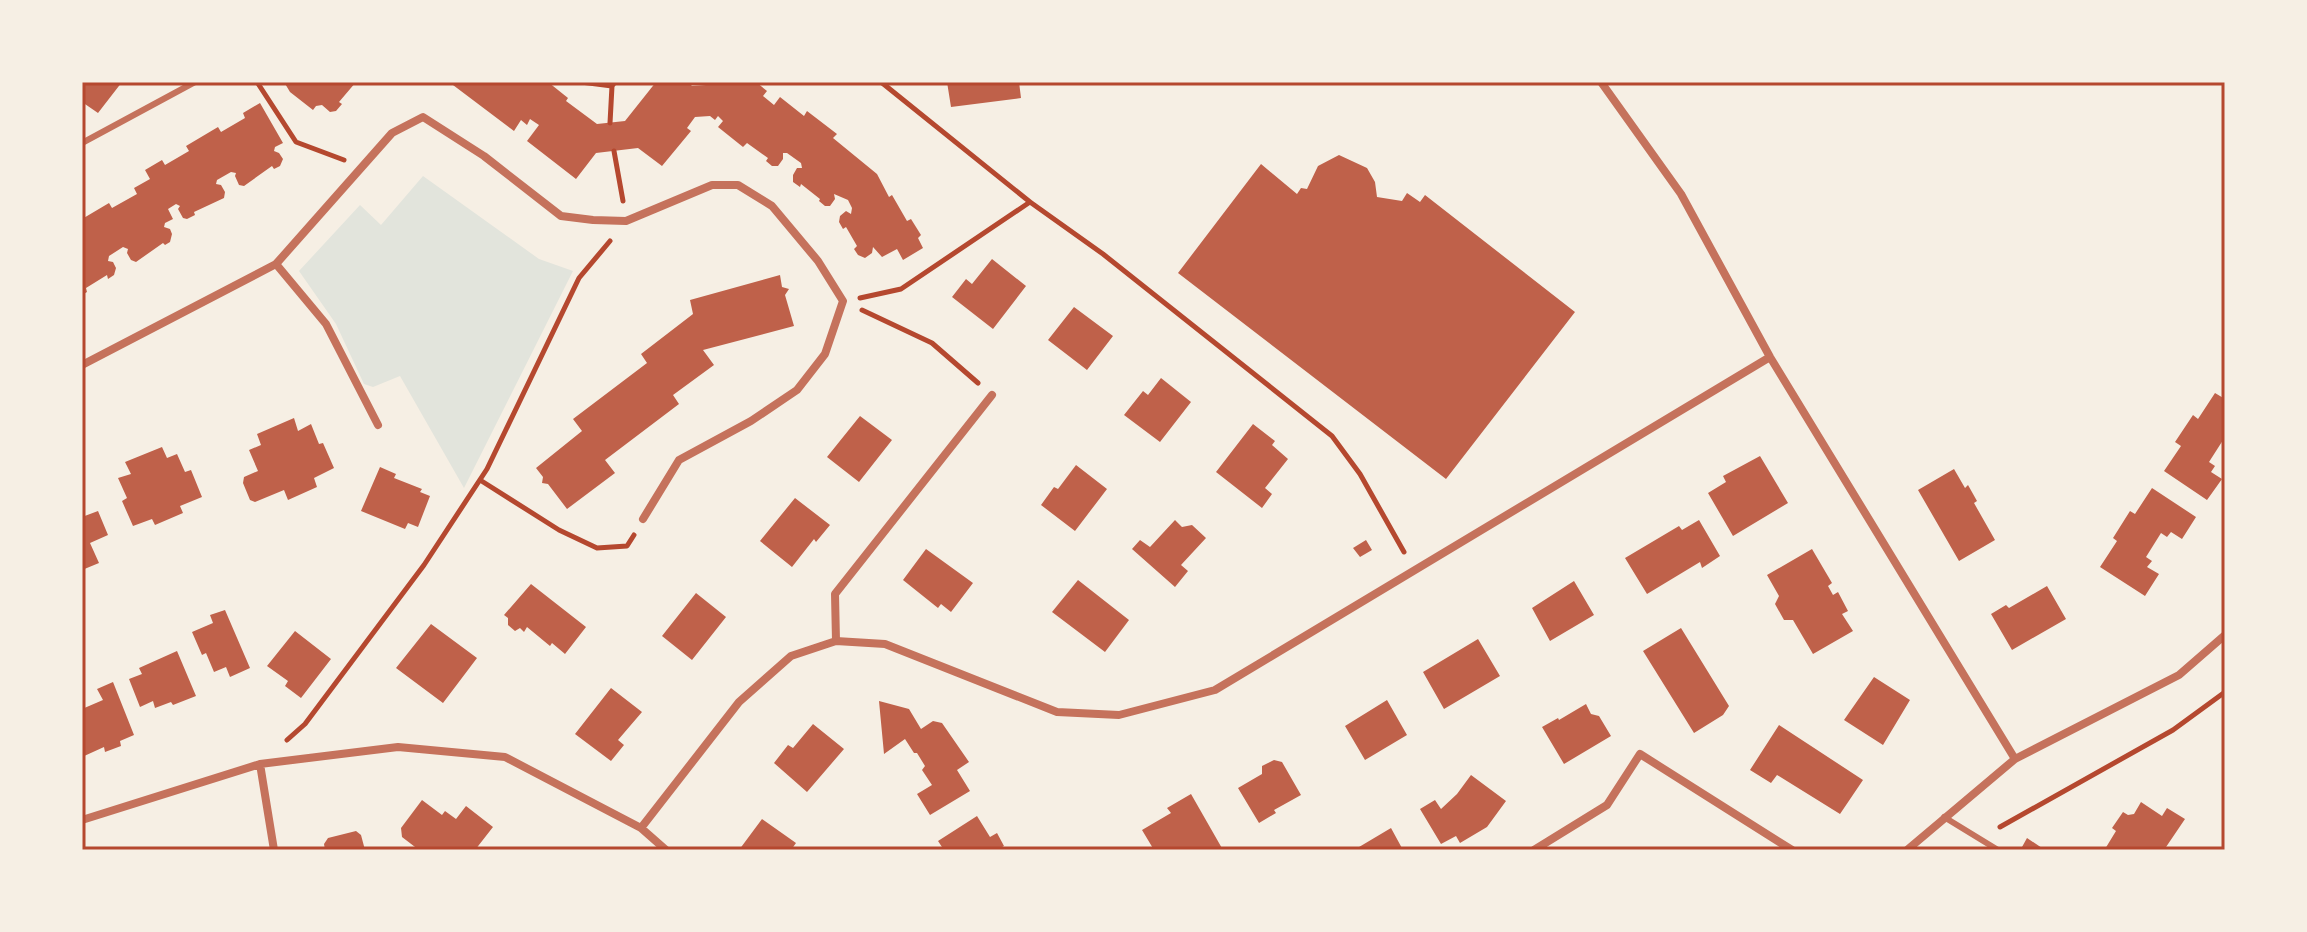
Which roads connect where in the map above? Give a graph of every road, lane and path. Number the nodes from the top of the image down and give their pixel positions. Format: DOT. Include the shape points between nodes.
graph roads {
  1 [pos="195,82"];
  2 [pos="257,82"];
  3 [pos="581,82"];
  4 [pos="881,82"];
  5 [pos="1601,82"];
  6 [pos="613,84"];
  7 [pos="610,123"];
  8 [pos="82,143"];
  9 [pos="614,151"];
  10 [pos="362,167"];
  11 [pos="1030,202"];
  12 [pos="626,221"];
  13 [pos="276,264"];
  14 [pos="843,301"];
  15 [pos="1770,357"];
  16 [pos="82,365"];
  17 [pos="992,395"];
  18 [pos="378,425"];
  19 [pos="480,480"];
  20 [pos="643,519"];
  21 [pos="1414,570"];
  22 [pos="2225,635"];
  23 [pos="836,641"];
  24 [pos="2225,692"];
  25 [pos="2015,759"];
  26 [pos="260,764"];
  27 [pos="1944,817"];
  28 [pos="82,820"];
  29 [pos="641,828"];
  30 [pos="1985,842"];
  31 [pos="274,850"];
  32 [pos="666,850"];
  33 [pos="1534,850"];
  34 [pos="1792,850"];
  35 [pos="1907,850"];
  36 [pos="1998,850"];
  1 -- 8 [label="lane"];
  2 -- 10 [label="path" via="296,142"];
  3 -- 6 [label="path"];
  4 -- 11 [label="path"];
  5 -- 15 [label="street" via="1681,194"];
  6 -- 7 [label="path"];
  9 -- 12 [label="path"];
  10 -- 12 [label="street" via="392,133 423,117 561,216"];
  10 -- 13 [label="street"];
  11 -- 14 [label="path" via="901,289"];
  11 -- 21 [label="path" via="1332,436 1360,474"];
  12 -- 14 [label="street" via="712,185 738,185 772,206"];
  12 -- 19 [label="path" via="579,278"];
  13 -- 16 [label="street"];
  13 -- 18 [label="street" via="326,324"];
  14 -- 17 [label="path" via="932,343"];
  14 -- 20 [label="street" via="825,354 797,390 679,460"];
  15 -- 21 [label="street"];
  15 -- 25 [label="street"];
  17 -- 23 [label="street" via="835,594"];
  19 -- 20 [label="path" via="597,548 627,546"];
  19 -- 26 [label="path" via="424,565 305,724"];
  21 -- 23 [label="street" via="1215,690 1119,715 1057,712 885,644"];
  22 -- 25 [label="street" via="2179,675"];
  23 -- 29 [label="street" via="791,656 739,702"];
  24 -- 30 [label="path" via="2173,730 1991,831"];
  25 -- 27 [label="street"];
  26 -- 28 [label="street"];
  26 -- 29 [label="street" via="398,747 505,757"];
  26 -- 31 [label="street"];
  27 -- 30 [label="lane"];
  27 -- 35 [label="street"];
  29 -- 32 [label="street"];
  30 -- 36 [label="lane"];
  33 -- 34 [label="street" via="1607,805 1640,754"];
}
